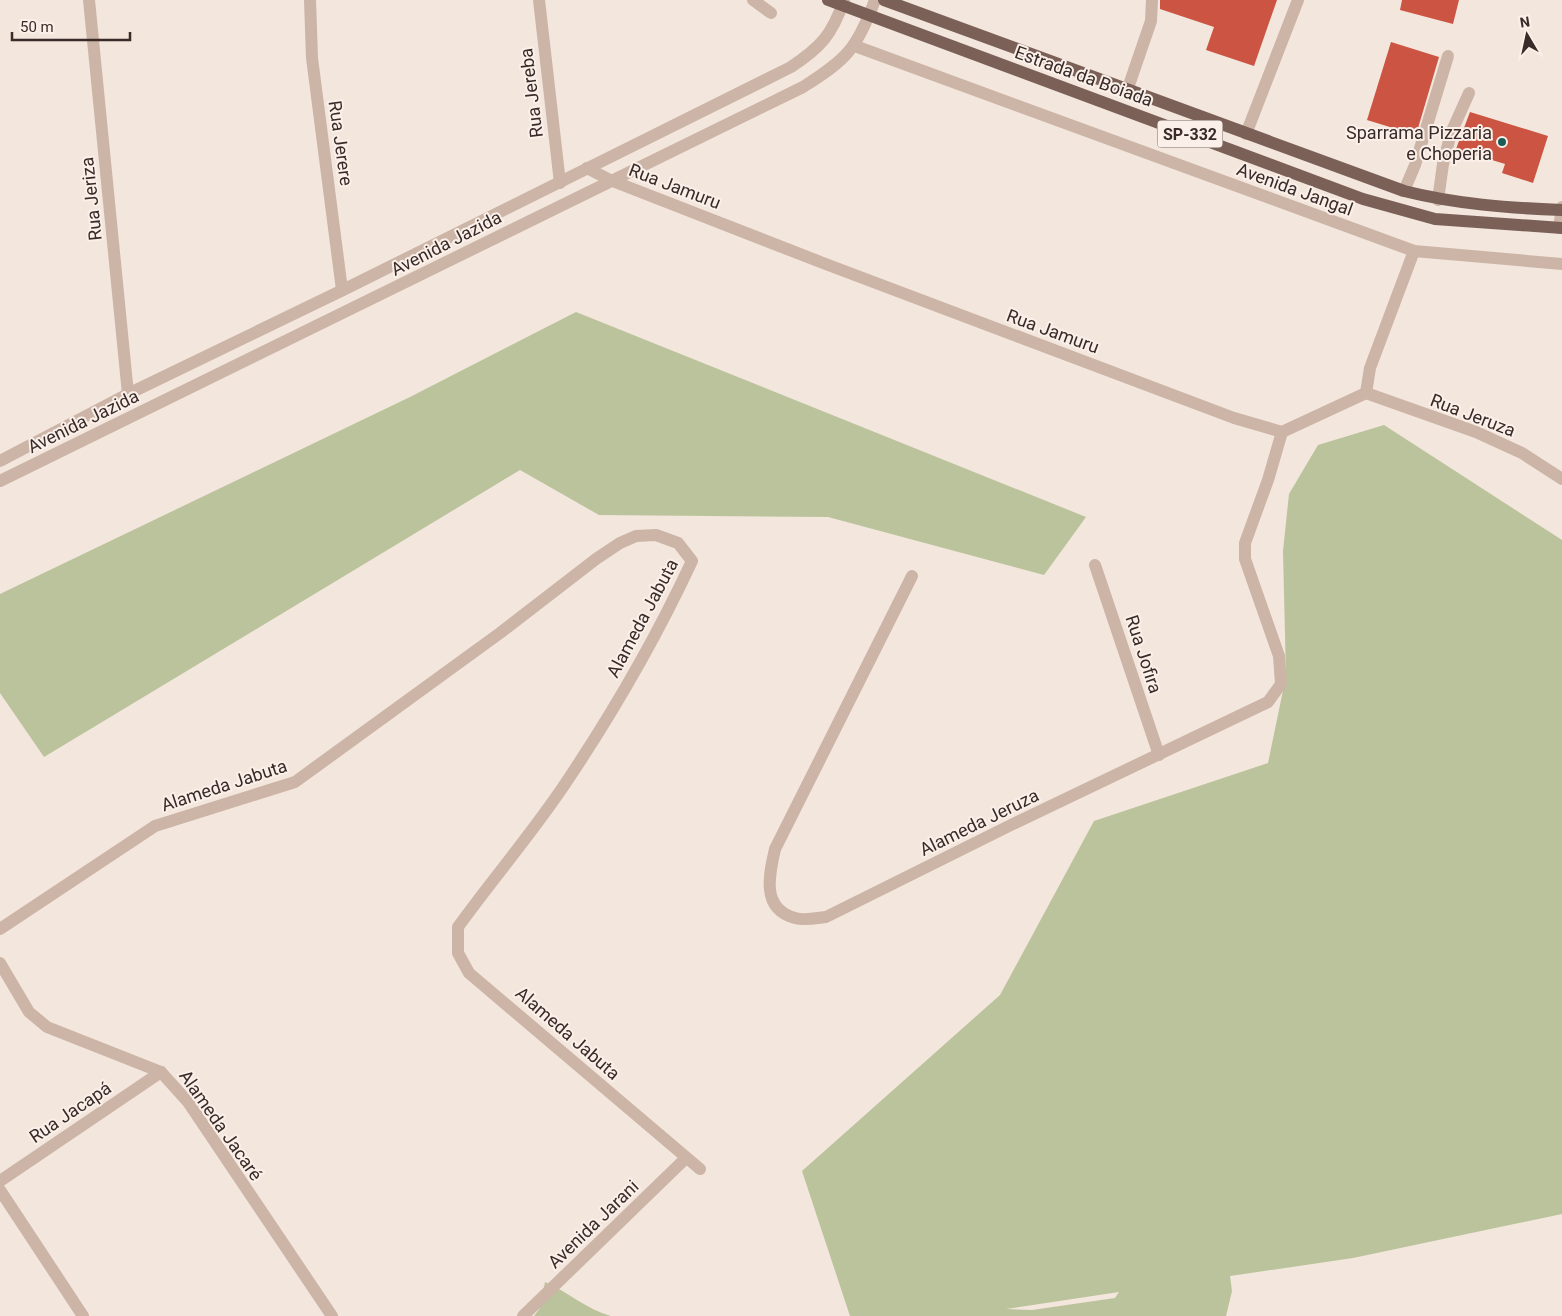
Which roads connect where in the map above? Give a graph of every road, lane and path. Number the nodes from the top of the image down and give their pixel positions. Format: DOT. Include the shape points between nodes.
graph roads {
  1 [pos="89,0"];
  2 [pos="310,0"];
  3 [pos="539,0"];
  4 [pos="753,0"];
  5 [pos="828,0"];
  6 [pos="875,0"];
  7 [pos="884,0"];
  8 [pos="1152,0"];
  9 [pos="1298,0"];
  10 [pos="843,3"];
  11 [pos="771,13"];
  12 [pos="869,16"];
  13 [pos="855,46"];
  14 [pos="1448,56"];
  15 [pos="1128,88"];
  16 [pos="1469,93"];
  17 [pos="1246,134"];
  18 [pos="587,168"];
  19 [pos="610,180"];
  20 [pos="560,183"];
  21 [pos="1404,191"];
  22 [pos="1438,200"];
  23 [pos="1562,209"];
  24 [pos="1561,228"];
  25 [pos="1414,251"];
  26 [pos="1562,264"];
  27 [pos="342,291"];
  28 [pos="357,307"];
  29 [pos="344,313"];
  30 [pos="1366,392"];
  31 [pos="128,395"];
  32 [pos="137,415"];
  33 [pos="1282,432"];
  34 [pos="0,461"];
  35 [pos="1562,479"];
  36 [pos="0,481"];
  37 [pos="1095,564"];
  38 [pos="912,576"];
  39 [pos="1159,755"];
  40 [pos="0,928"];
  41 [pos="0,963"];
  42 [pos="160,1072"];
  43 [pos="686,1158"];
  44 [pos="700,1169"];
  45 [pos="0,1180"];
  46 [pos="0,1190"];
  47 [pos="83,1316"];
  48 [pos="332,1316"];
  49 [pos="523,1316"];
  1 -- 31 [label="street, Rua Jeriza"];
  2 -- 27 [label="street, Rua Jerere" via="312,58"];
  3 -- 20 [label="street, Rua Jereba"];
  4 -- 11 [label="street"];
  5 -- 10 [label="main road, Estrada da Boiada / SP-332"];
  6 -- 12 [label="street, Avenida Jazida"];
  7 -- 15 [label="main road, Estrada da Boiada / SP-332"];
  8 -- 15 [label="street" via="1151,21"];
  9 -- 17 [label="street"];
  10 -- 12 [label="main road, Estrada da Boiada / SP-332"];
  10 -- 18 [label="street, Avenida Jazida" via="834,26 816,51 791,67"];
  12 -- 13 [label="street, Avenida Jazida"];
  12 -- 24 [label="main road, Estrada da Boiada / SP-332" via="1363,199 1435,219"];
  13 -- 19 [label="street, Avenida Jazida" via="835,67 803,87"];
  13 -- 25 [label="street, Avenida Jangal"];
  14 -- 21 [label="street"];
  15 -- 17 [label="main road, Estrada da Boiada / SP-332"];
  16 -- 22 [label="street" via="1451,132"];
  17 -- 21 [label="main road, Estrada da Boiada / SP-332"];
  18 -- 19 [label="street, Rua Jamuru"];
  18 -- 20 [label="street, Avenida Jazida"];
  19 -- 28 [label="street, Avenida Jazida"];
  19 -- 33 [label="street, Rua Jamuru" via="1234,418"];
  20 -- 27 [label="street, Avenida Jazida"];
  21 -- 22 [label="main road, Estrada da Boiada / SP-332"];
  22 -- 23 [label="main road, Estrada da Boiada / SP-332" via="1493,207"];
  23 -- 24 [label="street"];
  25 -- 26 [label="street, Avenida Jangal"];
  25 -- 30 [label="street" via="1370,368"];
  27 -- 28 [label="street, Rua Jerere" via="349,290 357,295"];
  27 -- 29 [label="street, Rua Jerere" via="336,295 335,304"];
  27 -- 31 [label="street, Avenida Jazida"];
  28 -- 29 [label="street, Avenida Jazida"];
  29 -- 32 [label="street, Avenida Jazida"];
  30 -- 33 [label="street"];
  30 -- 35 [label="street, Rua Jeruza" via="1476,432 1514,449"];
  31 -- 32 [label="street, Rua Jeriza" via="141,399 142,409"];
  31 -- 32 [label="street, Rua Jeriza" via="120,410 123,414"];
  31 -- 34 [label="street, Avenida Jazida"];
  32 -- 36 [label="street, Avenida Jazida"];
  33 -- 39 [label="street, Alameda Jeruza" via="1245,543 1245,560 1278,656 1282,684 1268,702 1257,709"];
  37 -- 39 [label="street, Rua Jofira"];
  38 -- 39 [label="street, Alameda Jeruza" via="775,849 768,882 770,896 781,912 796,919 826,917"];
  40 -- 43 [label="street, Alameda Jabuta" via="155,826 295,782 596,559 636,536 656,535 678,543 687,551 692,561 686,574 639,666 568,780 458,927 458,953 469,973"];
  41 -- 42 [label="street, Alameda Jacaré" via="29,1012 47,1027"];
  42 -- 45 [label="street, Rua Jacapá"];
  42 -- 48 [label="street, Alameda Jacaré" via="188,1102"];
  43 -- 44 [label="street, Alameda Jabuta"];
  43 -- 49 [label="street, Avenida Jarani"];
  46 -- 47 [label="street"];
}
